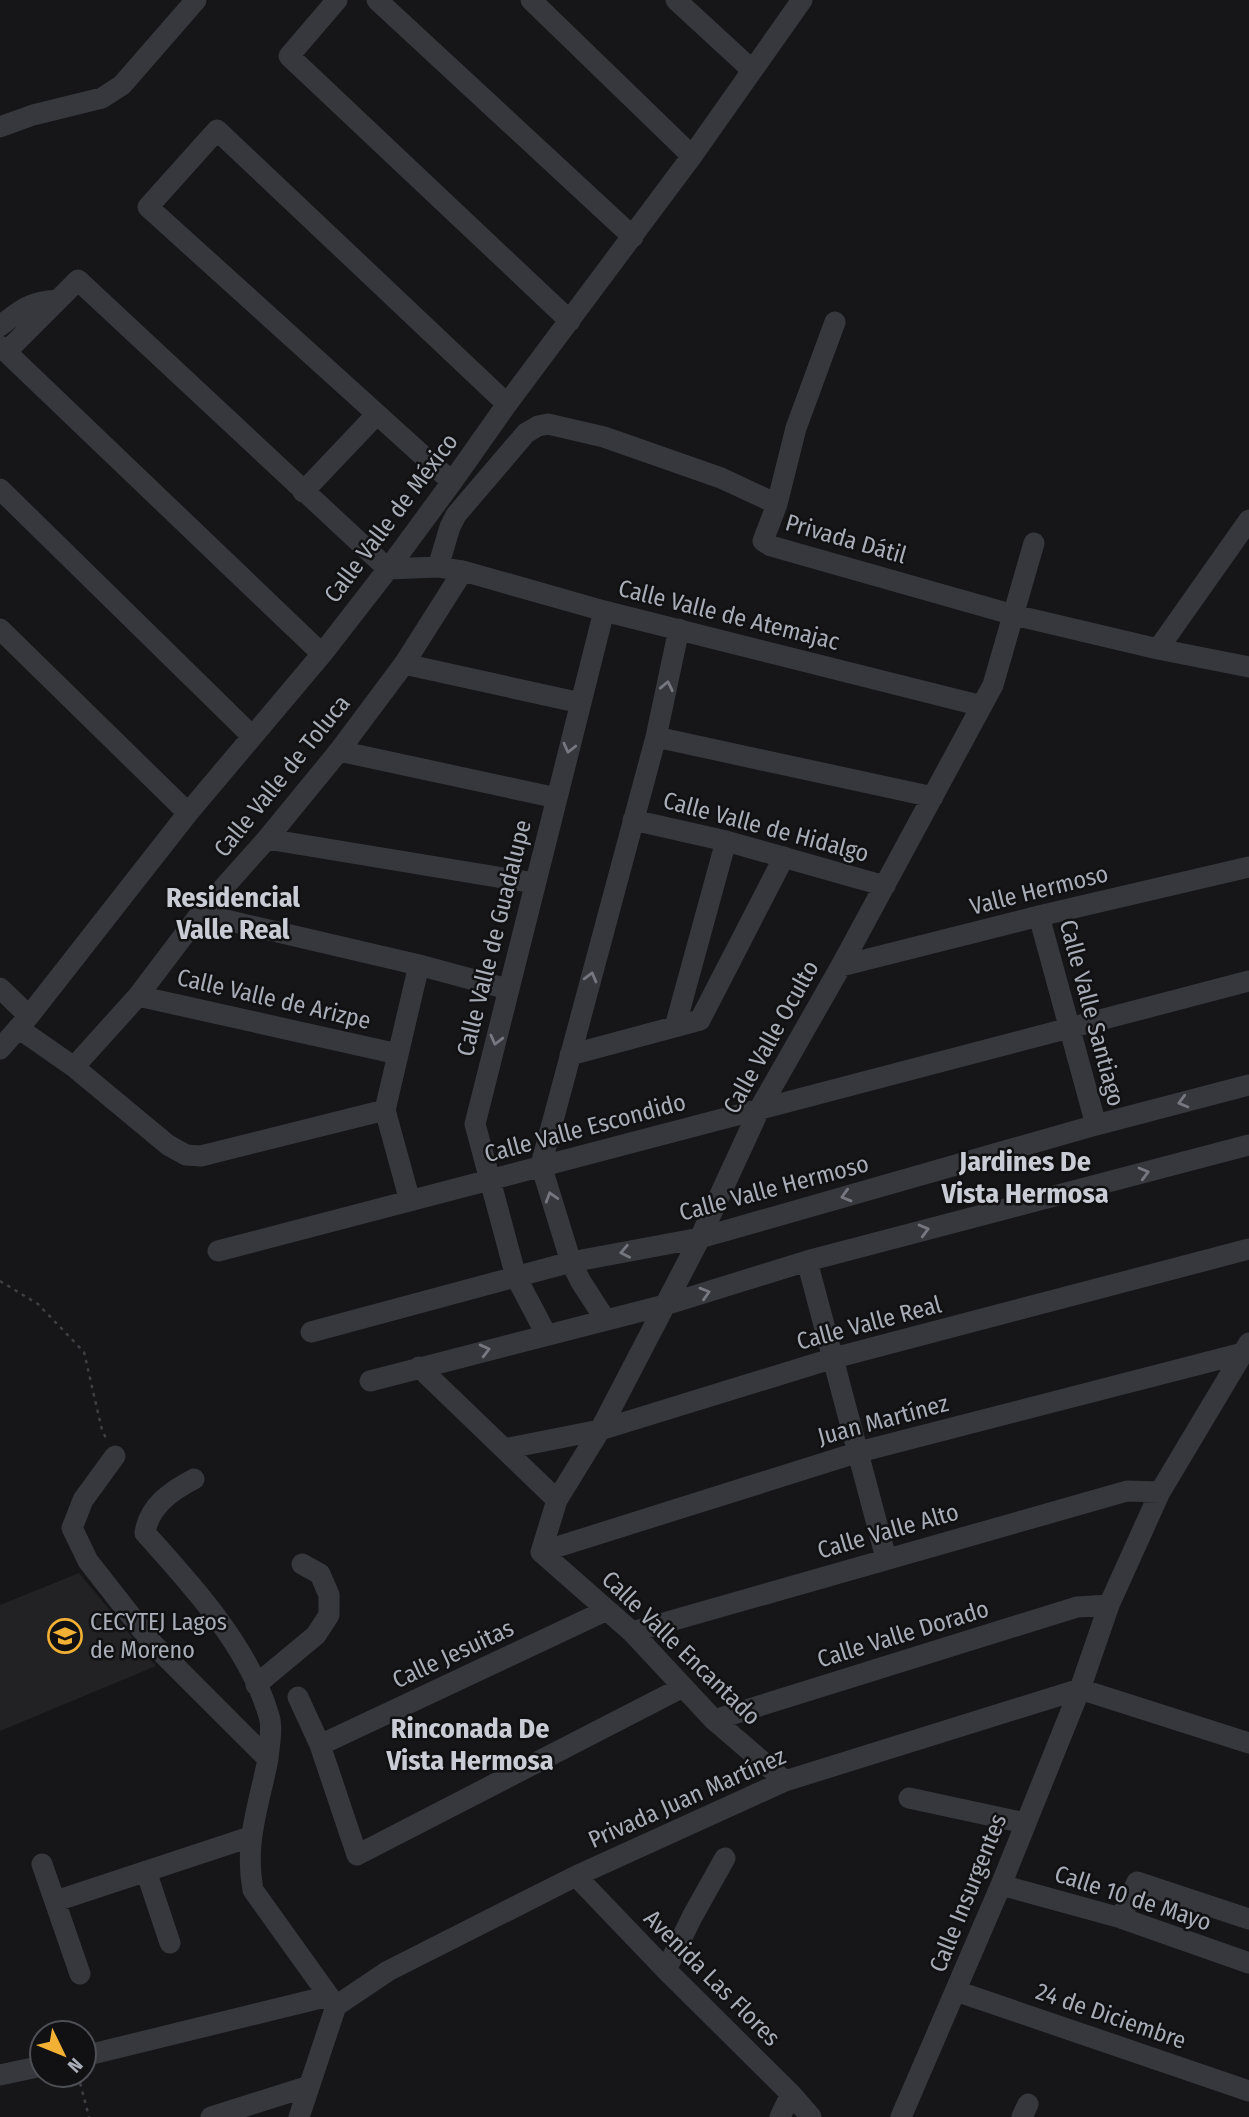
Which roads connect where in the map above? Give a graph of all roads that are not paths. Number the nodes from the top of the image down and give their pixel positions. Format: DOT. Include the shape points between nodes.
graph roads {
  1 [pos="196,0"];
  2 [pos="337,0"];
  3 [pos="377,0"];
  4 [pos="531,0"];
  5 [pos="676,0"];
  6 [pos="802,0"];
  7 [pos="752,69"];
  8 [pos="0,127"];
  9 [pos="692,156"];
  10 [pos="633,237"];
  11 [pos="58,300"];
  12 [pos="570,321"];
  13 [pos="835,322"];
  14 [pos="0,326"];
  15 [pos="3,349"];
  16 [pos="507,404"];
  17 [pos="377,414"];
  18 [pos="452,482"];
  19 [pos="0,489"];
  20 [pos="303,492"];
  21 [pos="777,504"];
  22 [pos="1249,520"];
  23 [pos="1034,543"];
  24 [pos="438,567"];
  25 [pos="388,569"];
  26 [pos="463,571"];
  27 [pos="604,611"];
  28 [pos="1014,615"];
  29 [pos="0,629"];
  30 [pos="679,629"];
  31 [pos="1158,649"];
  32 [pos="322,654"];
  33 [pos="404,664"];
  34 [pos="1249,667"];
  35 [pos="581,703"];
  36 [pos="982,706"];
  37 [pos="252,736"];
  38 [pos="656,737"];
  39 [pos="340,751"];
  40 [pos="933,797"];
  41 [pos="557,798"];
  42 [pos="188,813"];
  43 [pos="633,820"];
  44 [pos="267,839"];
  45 [pos="726,841"];
  46 [pos="784,857"];
  47 [pos="1249,867"];
  48 [pos="534,883"];
  49 [pos="885,886"];
  50 [pos="200,914"];
  51 [pos="1038,916"];
  52 [pos="419,965"];
  53 [pos="841,966"];
  54 [pos="1249,981"];
  55 [pos="0,988"];
  56 [pos="508,989"];
  57 [pos="138,996"];
  58 [pos="24,1022"];
  59 [pos="675,1027"];
  60 [pos="1070,1029"];
  61 [pos="0,1049"];
  62 [pos="398,1055"];
  63 [pos="570,1055"];
  64 [pos="74,1068"];
  65 [pos="1249,1085"];
  66 [pos="760,1108"];
  67 [pos="385,1110"];
  68 [pos="1096,1125"];
  69 [pos="1249,1145"];
  70 [pos="541,1166"];
  71 [pos="489,1180"];
  72 [pos="410,1201"];
  73 [pos="700,1238"];
  74 [pos="1249,1249"];
  75 [pos="218,1251"];
  76 [pos="807,1261"];
  77 [pos="571,1262"];
  78 [pos="516,1277"];
  79 [pos="665,1305"];
  80 [pos="605,1319"];
  81 [pos="312,1332"];
  82 [pos="546,1334"];
  83 [pos="1246,1348"];
  84 [pos="834,1358"];
  85 [pos="419,1367"];
  86 [pos="370,1381"];
  87 [pos="600,1430"];
  88 [pos="504,1449"];
  89 [pos="859,1452"];
  90 [pos="115,1456"];
  91 [pos="194,1479"];
  92 [pos="1160,1492"];
  93 [pos="557,1500"];
  94 [pos="541,1552"];
  95 [pos="886,1558"];
  96 [pos="302,1564"];
  97 [pos="1109,1605"];
  98 [pos="607,1610"];
  99 [pos="632,1632"];
  100 [pos="256,1685"];
  101 [pos="683,1687"];
  102 [pos="1080,1689"];
  103 [pos="298,1697"];
  104 [pos="714,1720"];
  105 [pos="1249,1743"];
  106 [pos="320,1745"];
  107 [pos="268,1759"];
  108 [pos="785,1781"];
  109 [pos="909,1798"];
  110 [pos="1025,1823"];
  111 [pos="250,1837"];
  112 [pos="725,1858"];
  113 [pos="42,1864"];
  114 [pos="146,1871"];
  115 [pos="576,1876"];
  116 [pos="1001,1885"];
  117 [pos="56,1901"];
  118 [pos="1122,1918"];
  119 [pos="1249,1919"];
  120 [pos="170,1943"];
  121 [pos="1249,1963"];
  122 [pos="666,1970"];
  123 [pos="80,1974"];
  124 [pos="956,1991"];
  125 [pos="333,2001"];
  126 [pos="98,2053"];
  127 [pos="28,2069"];
  128 [pos="0,2075"];
  129 [pos="309,2086"];
  130 [pos="1249,2091"];
  131 [pos="791,2094"];
  132 [pos="211,2117"];
  133 [pos="299,2117"];
  134 [pos="780,2117"];
  135 [pos="810,2117"];
  136 [pos="901,2117"];
  1 -- 8 [label="street" via="122,85 102,98"];
  2 -- 12 [label="street" via="289,56"];
  3 -- 10 [label="street"];
  4 -- 9 [label="street"];
  5 -- 7 [label="street"];
  6 -- 7 [label="street, Calle Valle de México"];
  7 -- 9 [label="street, Calle Valle de México"];
  9 -- 10 [label="street, Calle Valle de México"];
  10 -- 12 [label="street, Calle Valle de México"];
  11 -- 14 [label="street" via="26,306"];
  11 -- 15 [label="street"];
  11 -- 20 [label="street" via="78,280"];
  12 -- 16 [label="street, Calle Valle de México"];
  13 -- 21 [label="street" via="796,428"];
  15 -- 32 [label="street"];
  16 -- 17 [label="street" via="218,130 148,208"];
  16 -- 18 [label="street, Calle Valle de México"];
  17 -- 18 [label="street"];
  17 -- 20 [label="street"];
  18 -- 25 [label="street, Calle Valle de México"];
  19 -- 37 [label="street"];
  20 -- 25 [label="street"];
  21 -- 24 [label="street, Privada Dátil" via="722,478 604,437 548,424 526,433 456,515"];
  21 -- 28 [label="street, Privada Dátil" via="763,541 771,546"];
  22 -- 31 [label="street"];
  23 -- 28 [label="street, Calle Valle Oculto"];
  24 -- 25 [label="street, Calle Valle de Atemajac"];
  24 -- 26 [label="street, Calle Valle de Atemajac"];
  25 -- 32 [label="street, Calle Valle de México"];
  26 -- 27 [label="street, Calle Valle de Atemajac"];
  26 -- 33 [label="street, Calle Valle de Toluca"];
  27 -- 30 [label="street, Calle Valle de Atemajac"];
  27 -- 35 [label="street, Calle Valle de Guadalupe"];
  28 -- 31 [label="street, Privada Dátil"];
  28 -- 36 [label="street, Calle Valle Oculto"];
  29 -- 42 [label="street"];
  30 -- 36 [label="street, Calle Valle de Atemajac"];
  38 -- 30 [label="street, one-way"];
  31 -- 34 [label="street, Privada Dátil"];
  32 -- 37 [label="street, Calle Valle de México"];
  33 -- 35 [label="street"];
  33 -- 39 [label="street, Calle Valle de Toluca"];
  35 -- 41 [label="street, Calle Valle de Guadalupe, one-way"];
  36 -- 40 [label="street, Calle Valle Oculto"];
  37 -- 42 [label="street, Calle Valle de México"];
  38 -- 40 [label="street"];
  38 -- 43 [label="street"];
  39 -- 41 [label="street"];
  39 -- 44 [label="street, Calle Valle de Toluca"];
  40 -- 49 [label="street, Calle Valle Oculto"];
  41 -- 48 [label="street, Calle Valle de Guadalupe"];
  42 -- 58 [label="street, Calle Valle de México"];
  43 -- 45 [label="street, Calle Valle de Hidalgo"];
  63 -- 43 [label="street, one-way"];
  44 -- 48 [label="street"];
  44 -- 50 [label="street, Calle Valle de Toluca"];
  45 -- 46 [label="street, Calle Valle de Hidalgo"];
  45 -- 59 [label="street"];
  46 -- 49 [label="street, Calle Valle de Hidalgo"];
  46 -- 59 [label="street" via="700,1020"];
  47 -- 51 [label="street, Valle Hermoso"];
  48 -- 56 [label="street, Calle Valle de Guadalupe"];
  49 -- 53 [label="street, Calle Valle Oculto"];
  50 -- 52 [label="street"];
  50 -- 57 [label="street, Calle Valle de Toluca"];
  51 -- 53 [label="street, Valle Hermoso"];
  51 -- 60 [label="street, Calle Valle Santiago"];
  52 -- 56 [label="street"];
  52 -- 62 [label="street"];
  53 -- 66 [label="street, Calle Valle Oculto"];
  54 -- 60 [label="street, Calle Valle Escondido"];
  55 -- 58 [label="street"];
  56 -- 71 [label="street, Calle Valle de Guadalupe, one-way" via="475,1124"];
  57 -- 62 [label="street, Calle Valle de Arizpe"];
  57 -- 64 [label="street, Calle Valle de Toluca"];
  58 -- 61 [label="street, Calle Valle de México"];
  58 -- 64 [label="street"];
  59 -- 63 [label="street"];
  60 -- 66 [label="street, Calle Valle Escondido"];
  60 -- 68 [label="street, Calle Valle Santiago"];
  62 -- 67 [label="street"];
  63 -- 70 [label="street"];
  64 -- 67 [label="street" via="186,1155 201,1156"];
  65 -- 68 [label="street, Calle Valle Hermoso, one-way"];
  66 -- 70 [label="street, Calle Valle Escondido"];
  66 -- 73 [label="street, Calle Valle Oculto"];
  67 -- 72 [label="street"];
  68 -- 73 [label="street, Calle Valle Hermoso, one-way"];
  76 -- 69 [label="street, one-way"];
  70 -- 71 [label="street, Calle Valle Escondido"];
  77 -- 70 [label="street, one-way"];
  71 -- 72 [label="street, Calle Valle Escondido"];
  71 -- 78 [label="street, Calle Valle de Guadalupe"];
  72 -- 75 [label="street, Calle Valle Escondido"];
  73 -- 77 [label="street, Calle Valle Hermoso, one-way"];
  73 -- 79 [label="street, Calle Valle Oculto"];
  74 -- 84 [label="street, Calle Valle Real"];
  79 -- 76 [label="street, one-way"];
  76 -- 84 [label="street"];
  77 -- 78 [label="street, Calle Valle Hermoso"];
  77 -- 80 [label="street"];
  78 -- 81 [label="street, Calle Valle Hermoso"];
  78 -- 82 [label="street, Calle Valle de Guadalupe"];
  79 -- 80 [label="street"];
  79 -- 87 [label="street, Calle Valle Oculto"];
  80 -- 82 [label="street"];
  85 -- 82 [label="street, one-way"];
  83 -- 89 [label="street, Juan Martínez"];
  83 -- 92 [label="street, Calle Insurgentes"];
  84 -- 87 [label="street, Calle Valle Real"];
  84 -- 89 [label="street"];
  85 -- 86 [label="street"];
  85 -- 88 [label="street"];
  87 -- 88 [label="street, Calle Valle Real"];
  87 -- 93 [label="street, Calle Valle Oculto"];
  88 -- 93 [label="street"];
  89 -- 94 [label="street, Juan Martínez"];
  89 -- 95 [label="street"];
  90 -- 107 [label="street" via="83,1500 72,1528 88,1561 153,1644"];
  91 -- 100 [label="street" via="173,1491 147,1518 145,1533 219,1618"];
  92 -- 95 [label="street, Calle Valle Alto" via="1127,1492"];
  92 -- 97 [label="street, Calle Insurgentes"];
  93 -- 94 [label="street, Calle Valle Oculto"];
  94 -- 98 [label="street, Calle Valle Encantado"];
  95 -- 99 [label="street, Calle Valle Alto"];
  96 -- 100 [label="street" via="320,1574 329,1595 329,1615 316,1635"];
  97 -- 102 [label="street, Calle Insurgentes"];
  97 -- 104 [label="street, Calle Valle Dorado" via="1077,1607"];
  98 -- 99 [label="street, Calle Valle Encantado"];
  98 -- 106 [label="street, Calle Jesuitas"];
  99 -- 101 [label="street, Calle Valle Encantado"];
  100 -- 107 [label="street" via="270,1718"];
  101 -- 104 [label="street, Calle Valle Encantado"];
  101 -- 106 [label="street" via="357,1855"];
  102 -- 105 [label="street"];
  102 -- 108 [label="street, Privada Juan Martínez"];
  102 -- 110 [label="street, Calle Insurgentes"];
  103 -- 106 [label="street"];
  104 -- 108 [label="street, Calle Valle Encantado"];
  107 -- 111 [label="street"];
  108 -- 115 [label="street, Privada Juan Martínez"];
  109 -- 110 [label="street"];
  110 -- 116 [label="street, Calle Insurgentes"];
  111 -- 114 [label="street"];
  111 -- 125 [label="street" via="253,1890"];
  112 -- 122 [label="street"];
  113 -- 117 [label="street"];
  114 -- 117 [label="street"];
  114 -- 120 [label="street"];
  115 -- 122 [label="street, Avenida Las Flores"];
  115 -- 125 [label="street, Privada Juan Martínez"];
  116 -- 118 [label="street, Calle 10 de Mayo"];
  116 -- 124 [label="street, Calle Insurgentes"];
  117 -- 123 [label="street"];
  118 -- 119 [label="street" via="1137,1882"];
  118 -- 121 [label="street, Calle 10 de Mayo"];
  122 -- 131 [label="street, Avenida Las Flores"];
  124 -- 130 [label="street, 24 de Diciembre"];
  124 -- 136 [label="street, Calle Insurgentes"];
  125 -- 126 [label="street, Privada Juan Martínez"];
  125 -- 129 [label="street"];
  127 -- 128 [label="street"];
  129 -- 132 [label="street"];
  129 -- 133 [label="street"];
  131 -- 134 [label="street"];
  131 -- 135 [label="street, Avenida Las Flores"];
}
